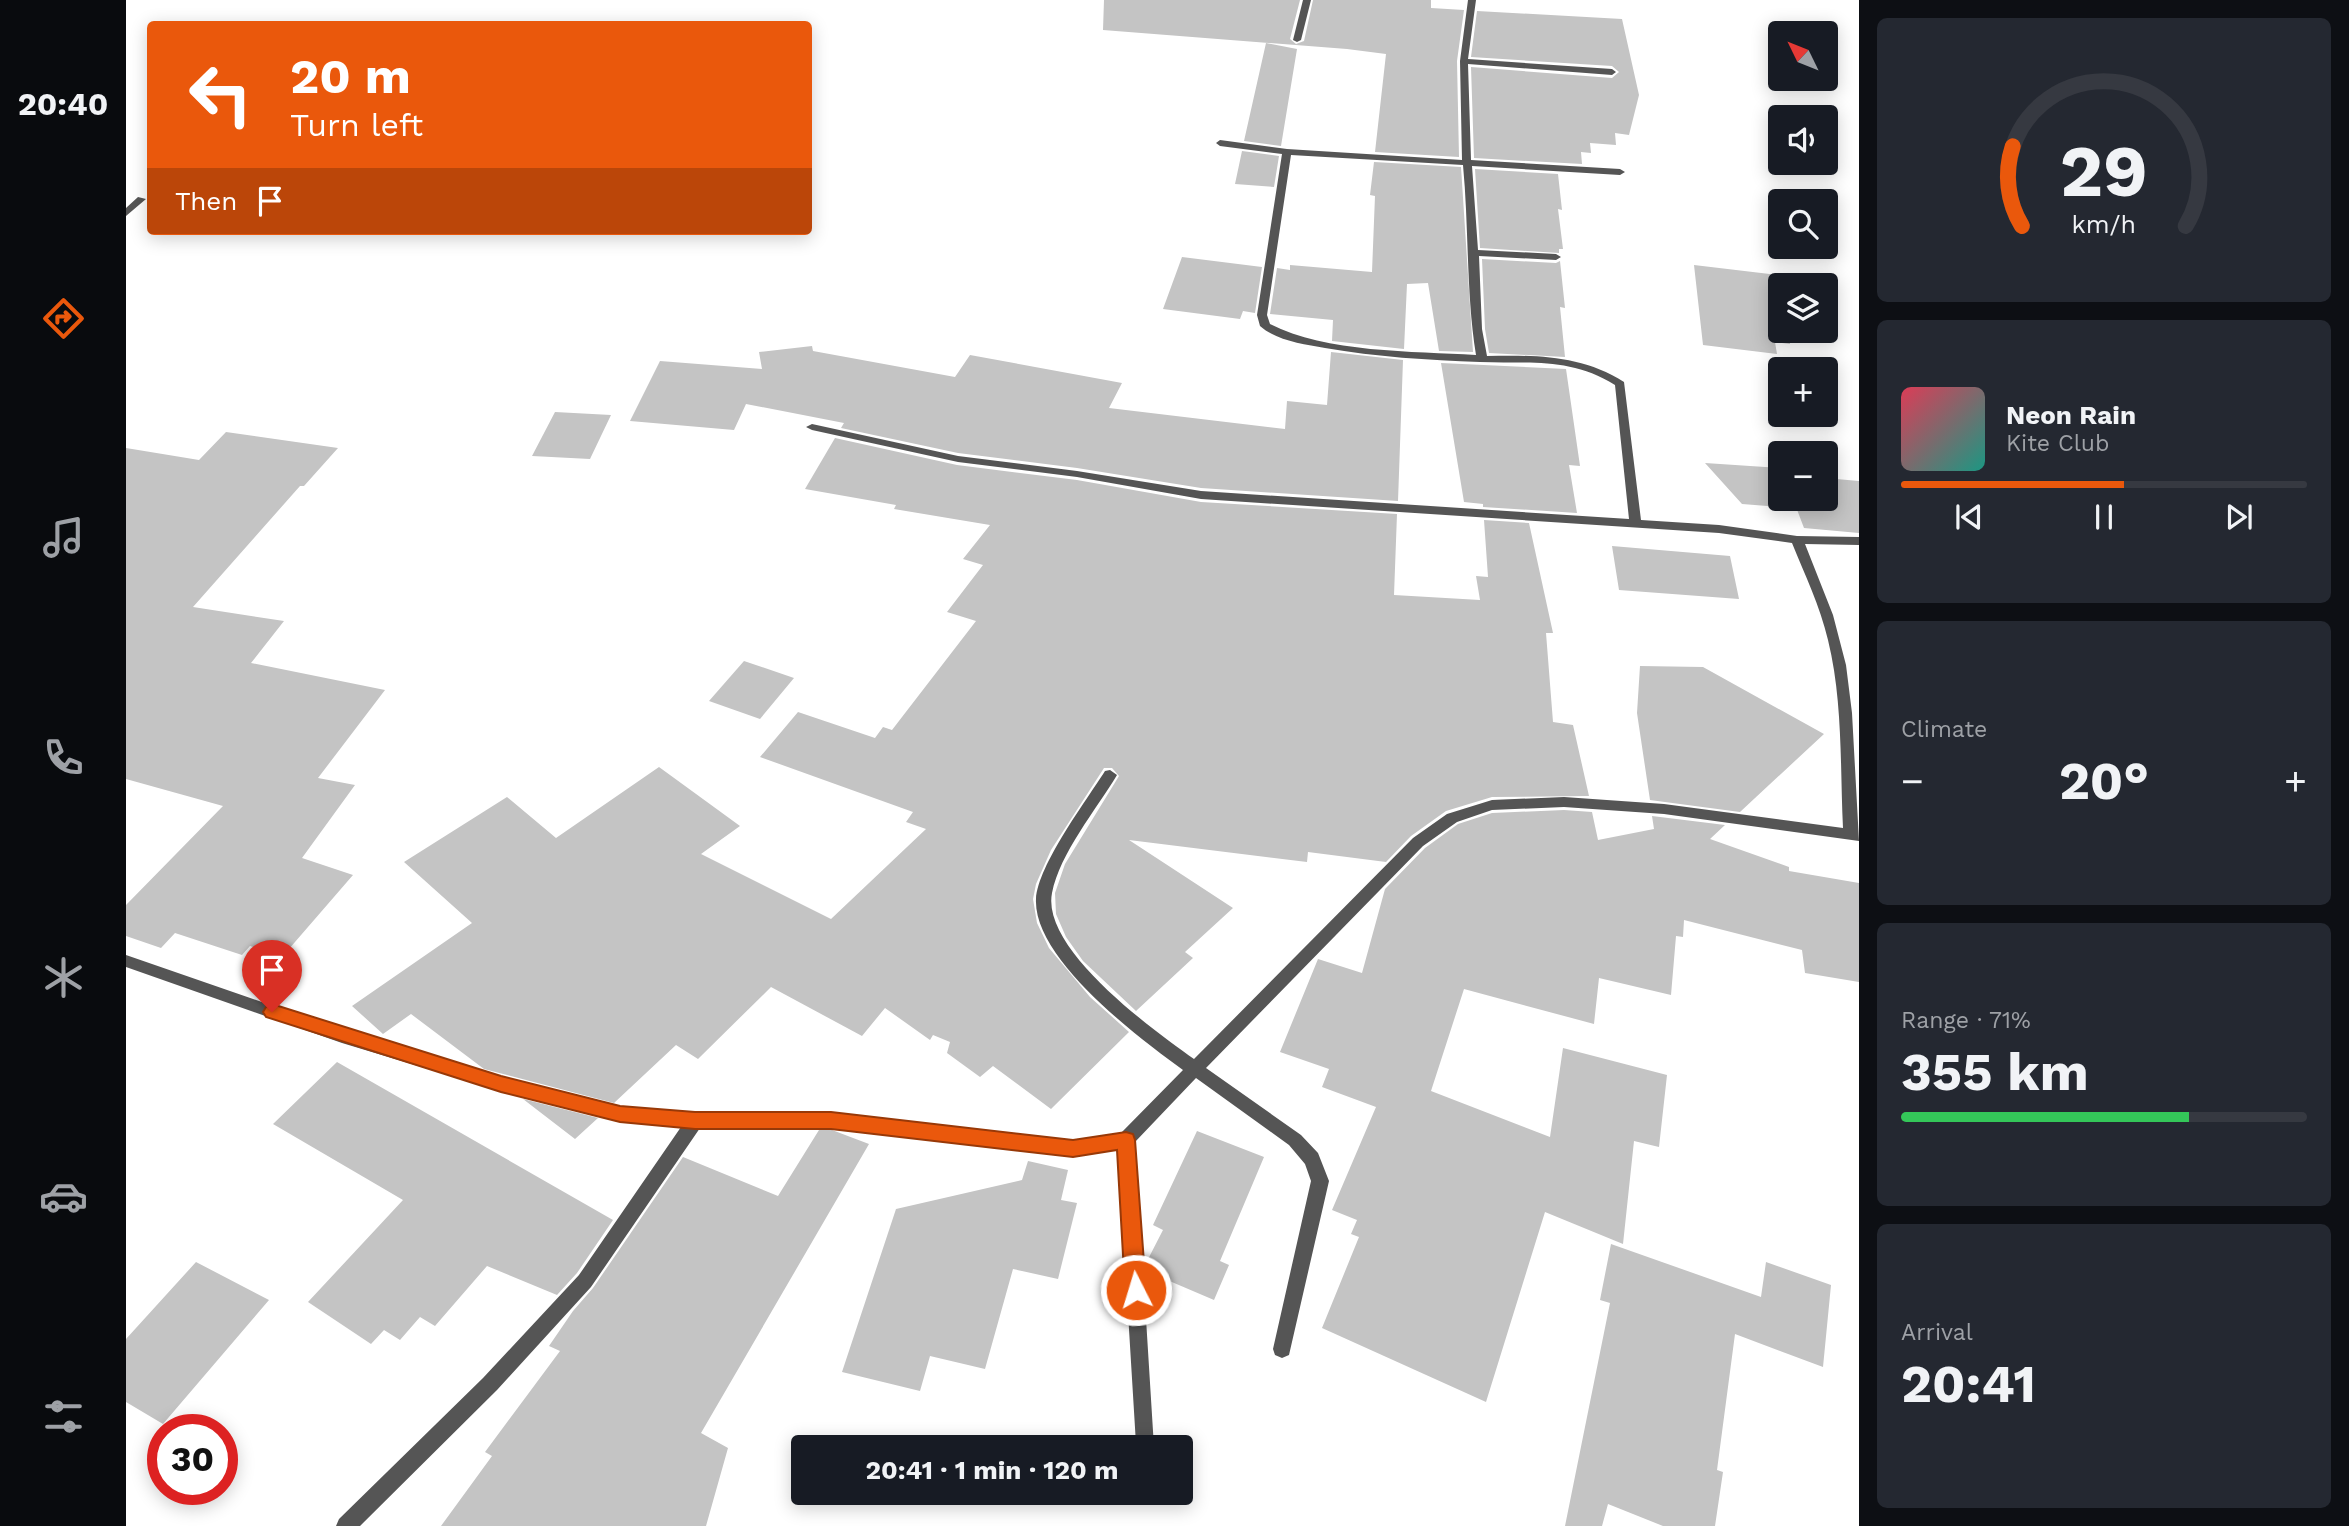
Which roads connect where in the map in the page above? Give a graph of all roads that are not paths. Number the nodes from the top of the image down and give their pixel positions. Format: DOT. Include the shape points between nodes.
graph roads {
  1 [pos="1307,0"];
  2 [pos="1472,0"];
  3 [pos="1297,40"];
  4 [pos="1464,61"];
  5 [pos="1612,72"];
  6 [pos="1220,144"];
  7 [pos="1287,152"];
  8 [pos="1467,164"];
  9 [pos="1620,172"];
  10 [pos="141,199"];
  11 [pos="126,213"];
  12 [pos="1474,253"];
  13 [pos="1556,257"];
  14 [pos="1482,359"];
  15 [pos="812,427"];
  16 [pos="1636,525"];
  17 [pos="1797,540"];
  18 [pos="1859,541"];
  19 [pos="1110,775"];
  20 [pos="1855,835"];
  21 [pos="126,961"];
  22 [pos="1195,1068"];
  23 [pos="695,1121"];
  24 [pos="1126,1140"];
  25 [pos="1282,1349"];
  26 [pos="1145,1435"];
  27 [pos="346,1526"];
  1 -- 3 [label="street"];
  2 -- 4 [label="street"];
  4 -- 5 [label="street"];
  4 -- 8 [label="street"];
  6 -- 7 [label="street"];
  7 -- 8 [label="street"];
  7 -- 14 [label="street" via="1262,315 1265,326 1287,338 1320,344"];
  8 -- 9 [label="street"];
  8 -- 12 [label="street"];
  10 -- 11 [label="street"];
  12 -- 13 [label="street"];
  12 -- 14 [label="street"];
  14 -- 16 [label="street" via="1573,362 1620,384"];
  15 -- 16 [label="street" via="958,459 1201,495"];
  16 -- 17 [label="street" via="1719,529"];
  17 -- 18 [label="street"];
  17 -- 20 [label="street" via="1835,643"];
  19 -- 22 [label="street" via="1060,854 1043,900 1051,929 1064,956 1096,991"];
  20 -- 22 [label="street" via="1664,809 1564,802 1492,805 1452,818 1419,842"];
  21 -- 23 [label="street" via="501,1084 620,1114"];
  22 -- 24 [label="street"];
  22 -- 25 [label="street" via="1296,1141 1312,1158 1320,1181"];
  23 -- 24 [label="street" via="831,1120 1073,1148"];
  23 -- 27 [label="street" via="585,1281 490,1384"];
  24 -- 26 [label="street"];
}
